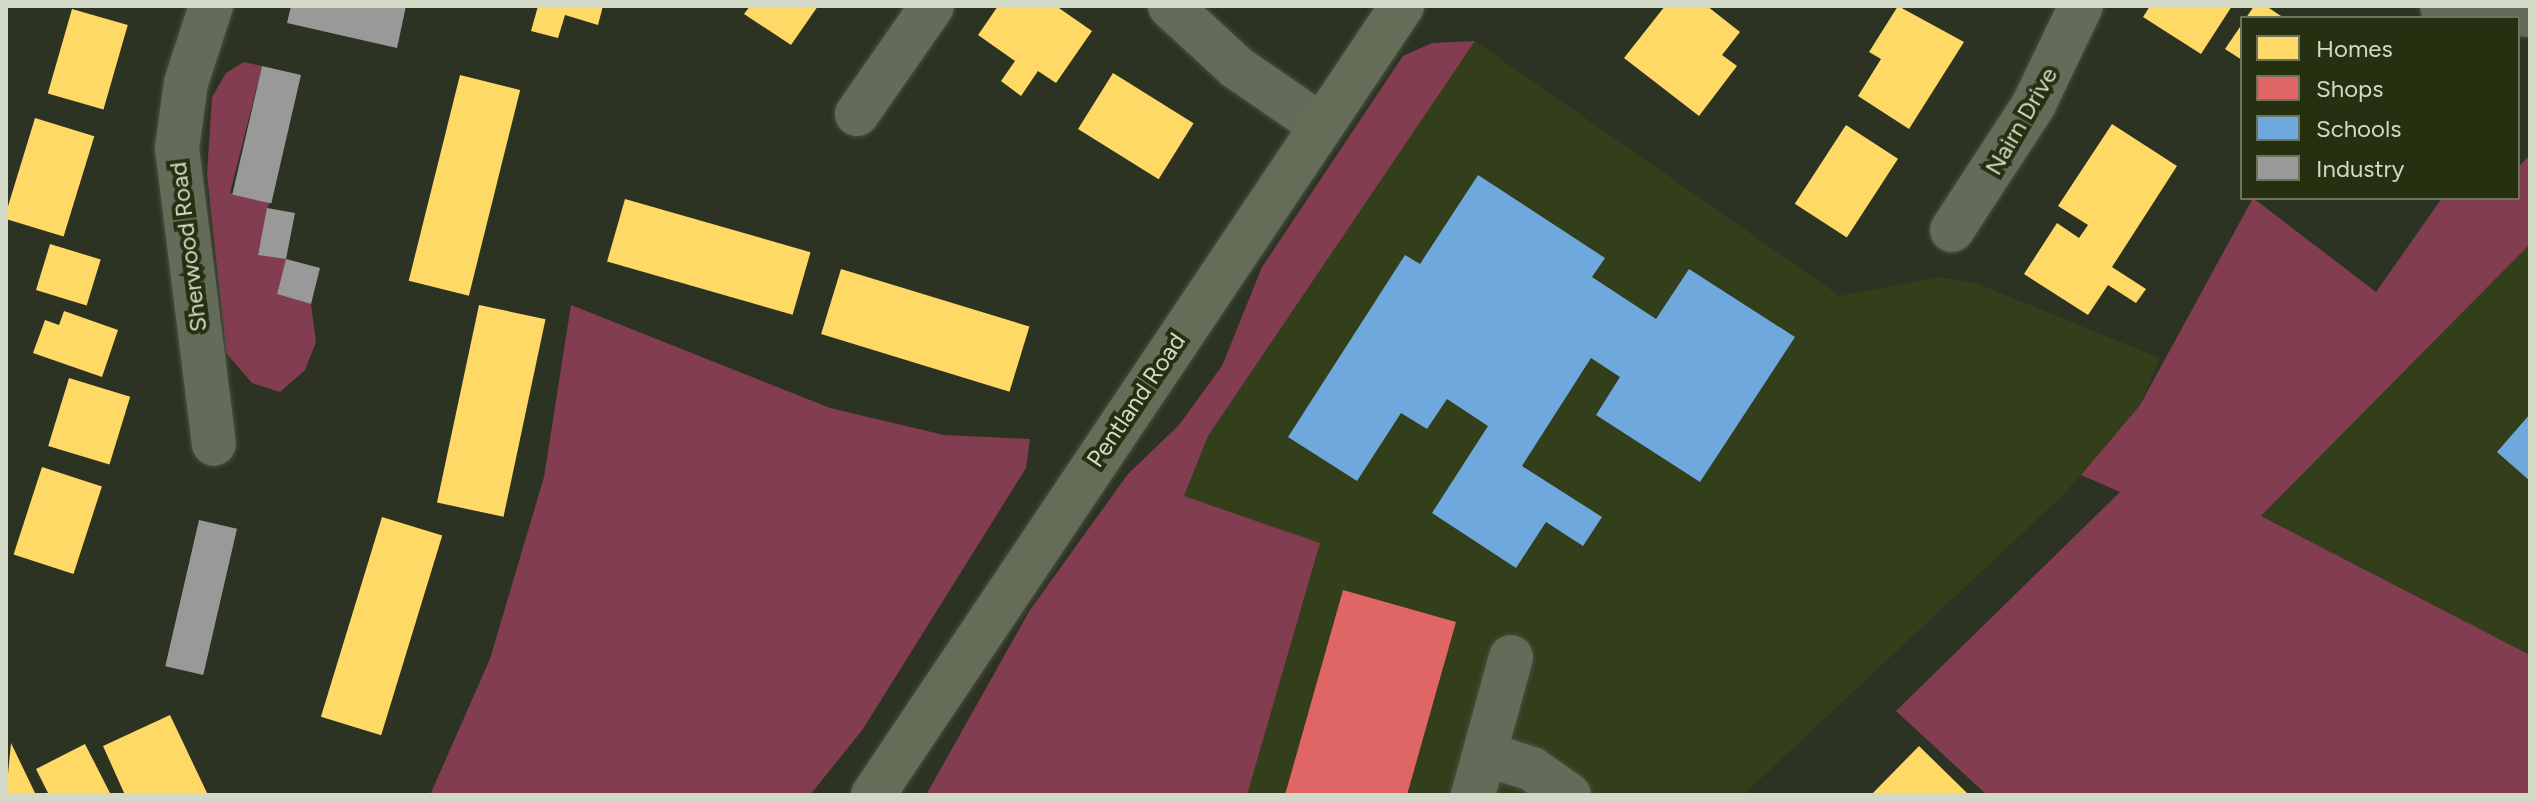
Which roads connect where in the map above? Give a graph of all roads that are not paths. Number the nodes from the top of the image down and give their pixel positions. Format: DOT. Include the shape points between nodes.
graph roads {
  1 [pos="211,6"];
  2 [pos="932,6"];
  3 [pos="1170,6"];
  4 [pos="1402,6"];
  5 [pos="2081,6"];
  6 [pos="2442,6"];
  7 [pos="2530,15"];
  8 [pos="857,114"];
  9 [pos="1320,125"];
  10 [pos="1952,230"];
  11 [pos="214,444"];
  12 [pos="1511,657"];
  13 [pos="1485,754"];
  14 [pos="873,795"];
  15 [pos="1473,795"];
  16 [pos="1569,795"];
  1 -- 11 [label="street, Sherwood Road" via="186,83 177,148"];
  2 -- 8 [label="street"];
  3 -- 9 [label="street" via="1236,67"];
  4 -- 9 [label="street, Pentland Road"];
  5 -- 10 [label="street, Nairn Drive" via="2034,104"];
  6 -- 7 [label="street"];
  9 -- 14 [label="street, Pentland Road"];
  12 -- 13 [label="street"];
  13 -- 15 [label="street"];
  13 -- 16 [label="street" via="1532,769"];
}
